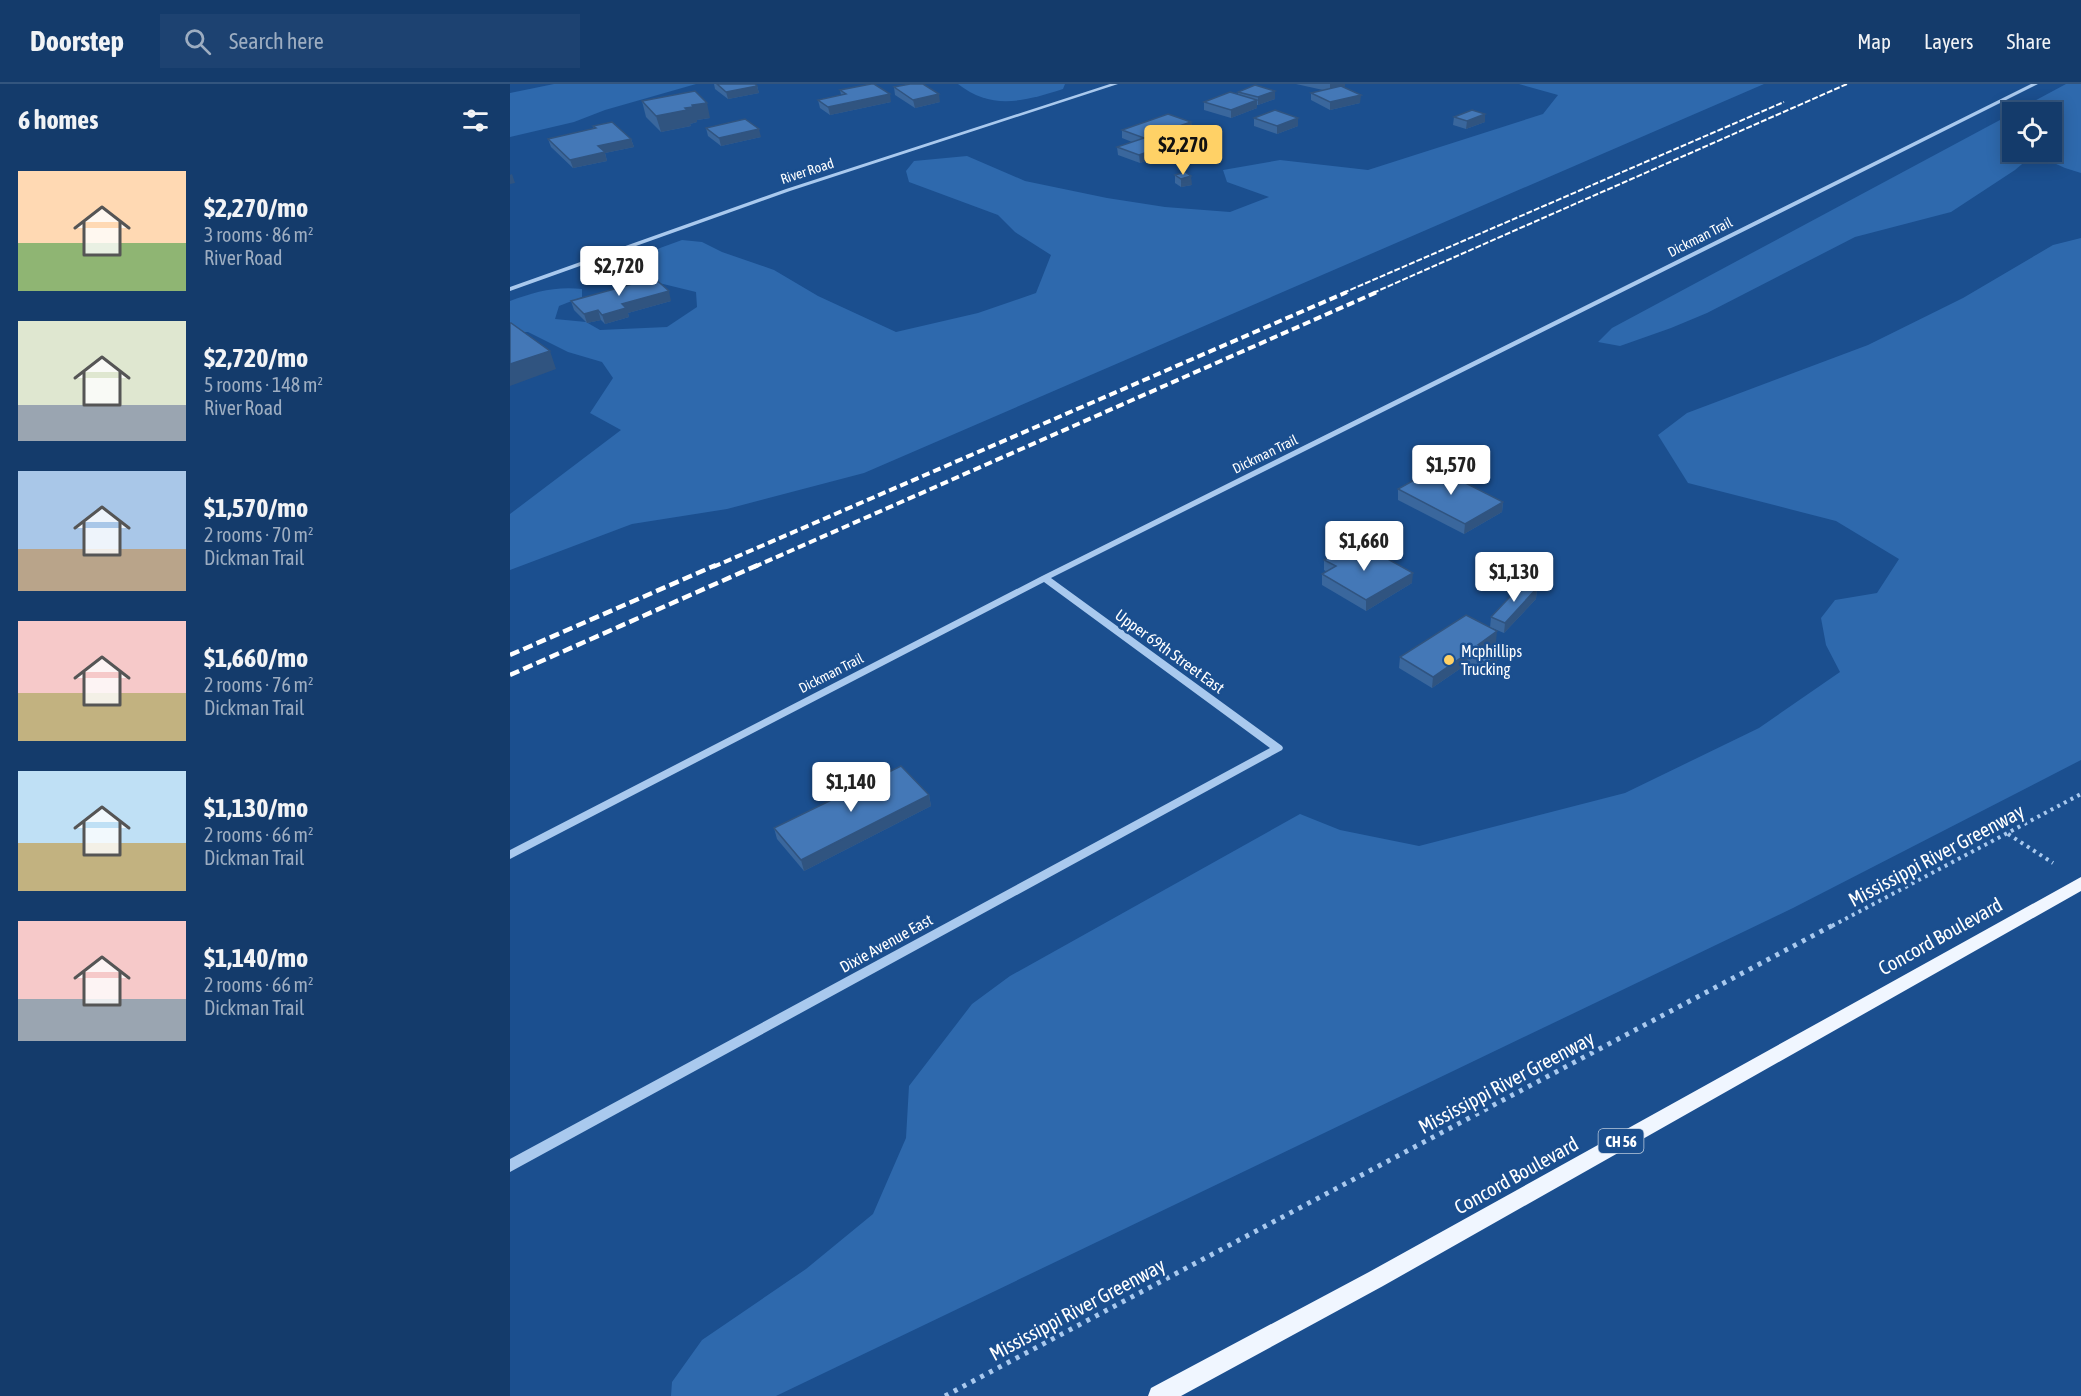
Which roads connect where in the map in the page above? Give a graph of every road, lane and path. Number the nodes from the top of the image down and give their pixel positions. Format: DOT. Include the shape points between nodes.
graph roads {
  1 [pos="1115,84"];
  2 [pos="2035,84"];
  3 [pos="510,289"];
  4 [pos="1045,578"];
  5 [pos="1278,748"];
  6 [pos="2081,794"];
  7 [pos="2007,834"];
  8 [pos="510,855"];
  9 [pos="2063,870"];
  10 [pos="2081,883"];
  11 [pos="510,1166"];
  12 [pos="945,1396"];
  13 [pos="1159,1396"];
  1 -- 3 [label="street, River Road" via="788,190"];
  2 -- 4 [label="street, Dickman Trail"];
  4 -- 5 [label="street, Upper 69th Street East"];
  4 -- 8 [label="street, Dickman Trail"];
  5 -- 11 [label="street, Dixie Avenue East"];
  6 -- 7 [label="path, Mississippi River Greenway"];
  7 -- 9 [label="path"];
  7 -- 12 [label="path, Mississippi River Greenway"];
  10 -- 13 [label="main road, Concord Boulevard / CH 56" via="1376,1279"];
}
